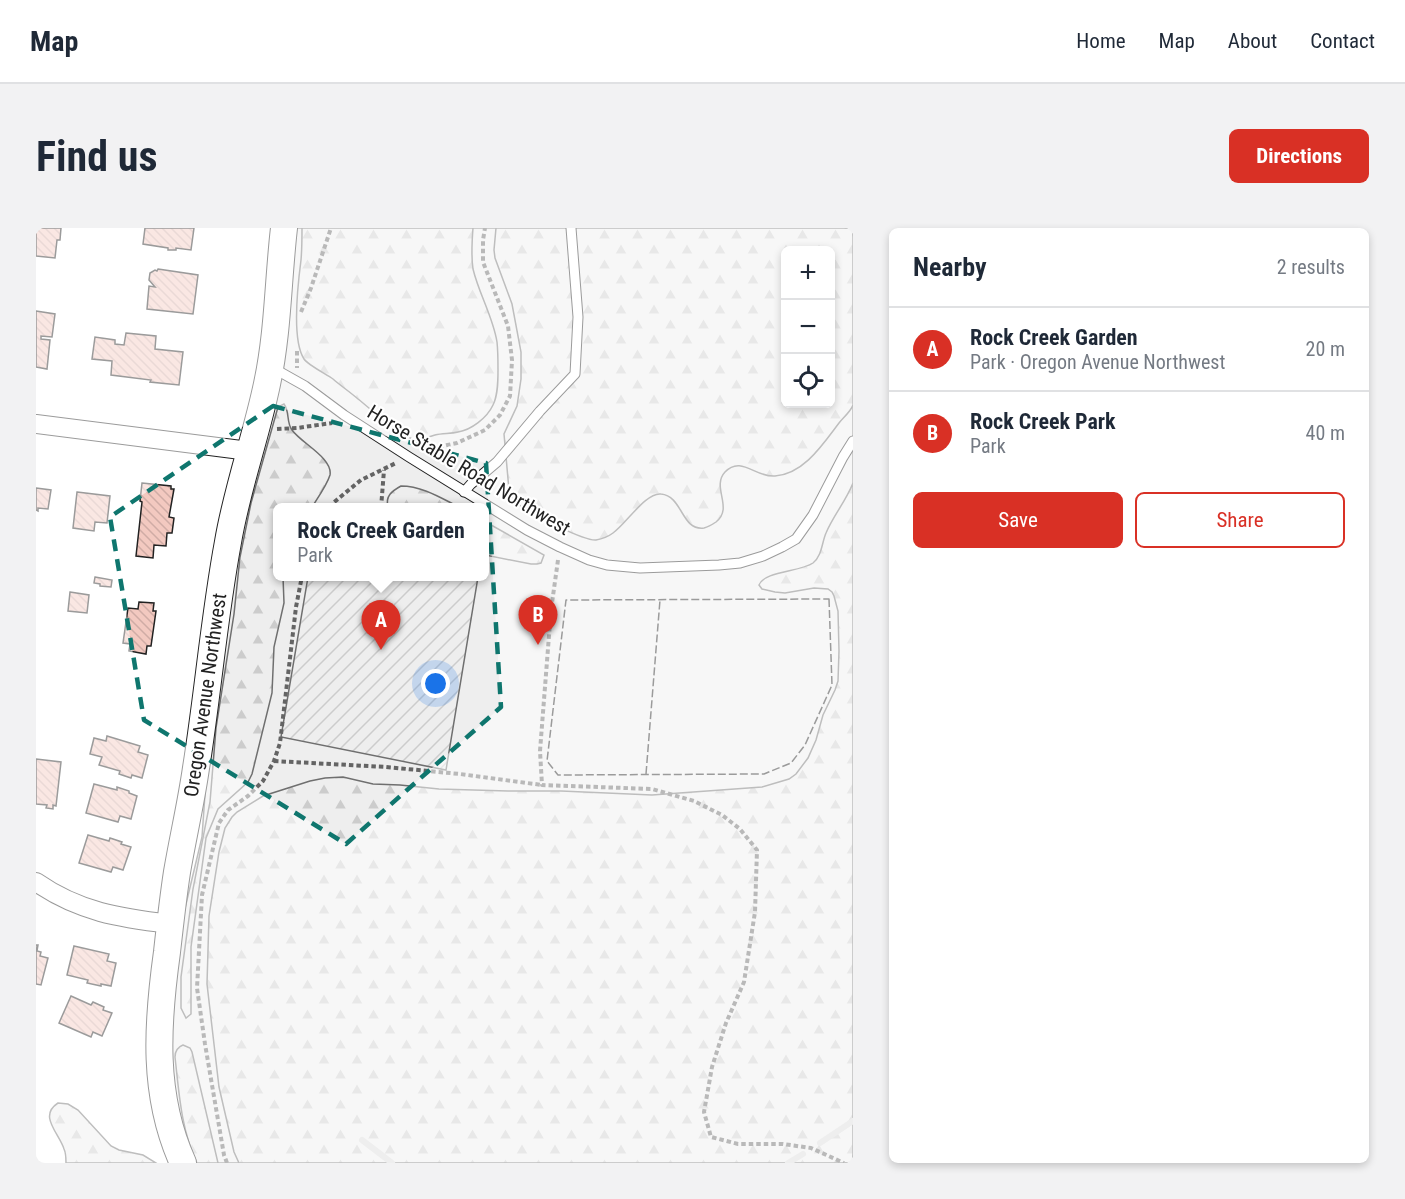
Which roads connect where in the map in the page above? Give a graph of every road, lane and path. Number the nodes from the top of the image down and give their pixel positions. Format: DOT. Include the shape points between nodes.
graph roads {
  1 [pos="285,228"];
  2 [pos="331,228"];
  3 [pos="485,228"];
  4 [pos="570,228"];
  5 [pos="299,316"];
  6 [pos="296,348"];
  7 [pos="270,366"];
  8 [pos="298,382"];
  9 [pos="344,415"];
  10 [pos="36,424"];
  11 [pos="267,429"];
  12 [pos="853,441"];
  13 [pos="249,451"];
  14 [pos="409,457"];
  15 [pos="384,469"];
  16 [pos="464,492"];
  17 [pos="333,503"];
  18 [pos="381,503"];
  19 [pos="482,503"];
  20 [pos="489,507"];
  21 [pos="560,547"];
  22 [pos="301,581"];
  23 [pos="274,761"];
  24 [pos="542,785"];
  25 [pos="36,882"];
  26 [pos="170,924"];
  27 [pos="183,1163"];
  28 [pos="228,1163"];
  29 [pos="844,1163"];
  1 -- 7 [label="street, Oregon Avenue Northwest"];
  2 -- 5 [label="path"];
  3 -- 14 [label="path" via="483,262 508,326 512,360 510,396 486,430"];
  4 -- 16 [label="lane" via="578,317 575,374"];
  6 -- 8 [label="path"];
  7 -- 8 [label="lane, Horse Stable Road Northwest"];
  7 -- 13 [label="street, Oregon Avenue Northwest"];
  8 -- 9 [label="lane, Horse Stable Road Northwest"];
  9 -- 11 [label="path" via="331,424"];
  9 -- 14 [label="lane, Horse Stable Road Northwest"];
  10 -- 13 [label="street"];
  12 -- 21 [label="lane, Horse Stable Road Northwest" via="796,539 763,556 719,566 640,568 607,565"];
  13 -- 26 [label="street, Oregon Avenue Northwest" via="220,584 196,769"];
  14 -- 15 [label="path"];
  14 -- 16 [label="lane, Horse Stable Road Northwest"];
  15 -- 17 [label="path" via="361,480"];
  15 -- 18 [label="path"];
  16 -- 19 [label="lane, Horse Stable Road Northwest"];
  20 -- 21 [label="lane, Horse Stable Road Northwest"];
  21 -- 24 [label="path" via="540,751"];
  22 -- 23 [label="path" via="280,743"];
  23 -- 24 [label="path" via="386,767"];
  23 -- 28 [label="path" via="263,781 228,810 219,823 202,896 197,988"];
  24 -- 29 [label="path" via="652,789 694,801 722,815 757,850 755,912 744,982 712,1067 704,1112 711,1137 738,1144 811,1148"];
  25 -- 26 [label="street" via="63,899 94,910"];
  26 -- 27 [label="street, Oregon Avenue Northwest" via="159,1016 159,1057 165,1110"];
}
